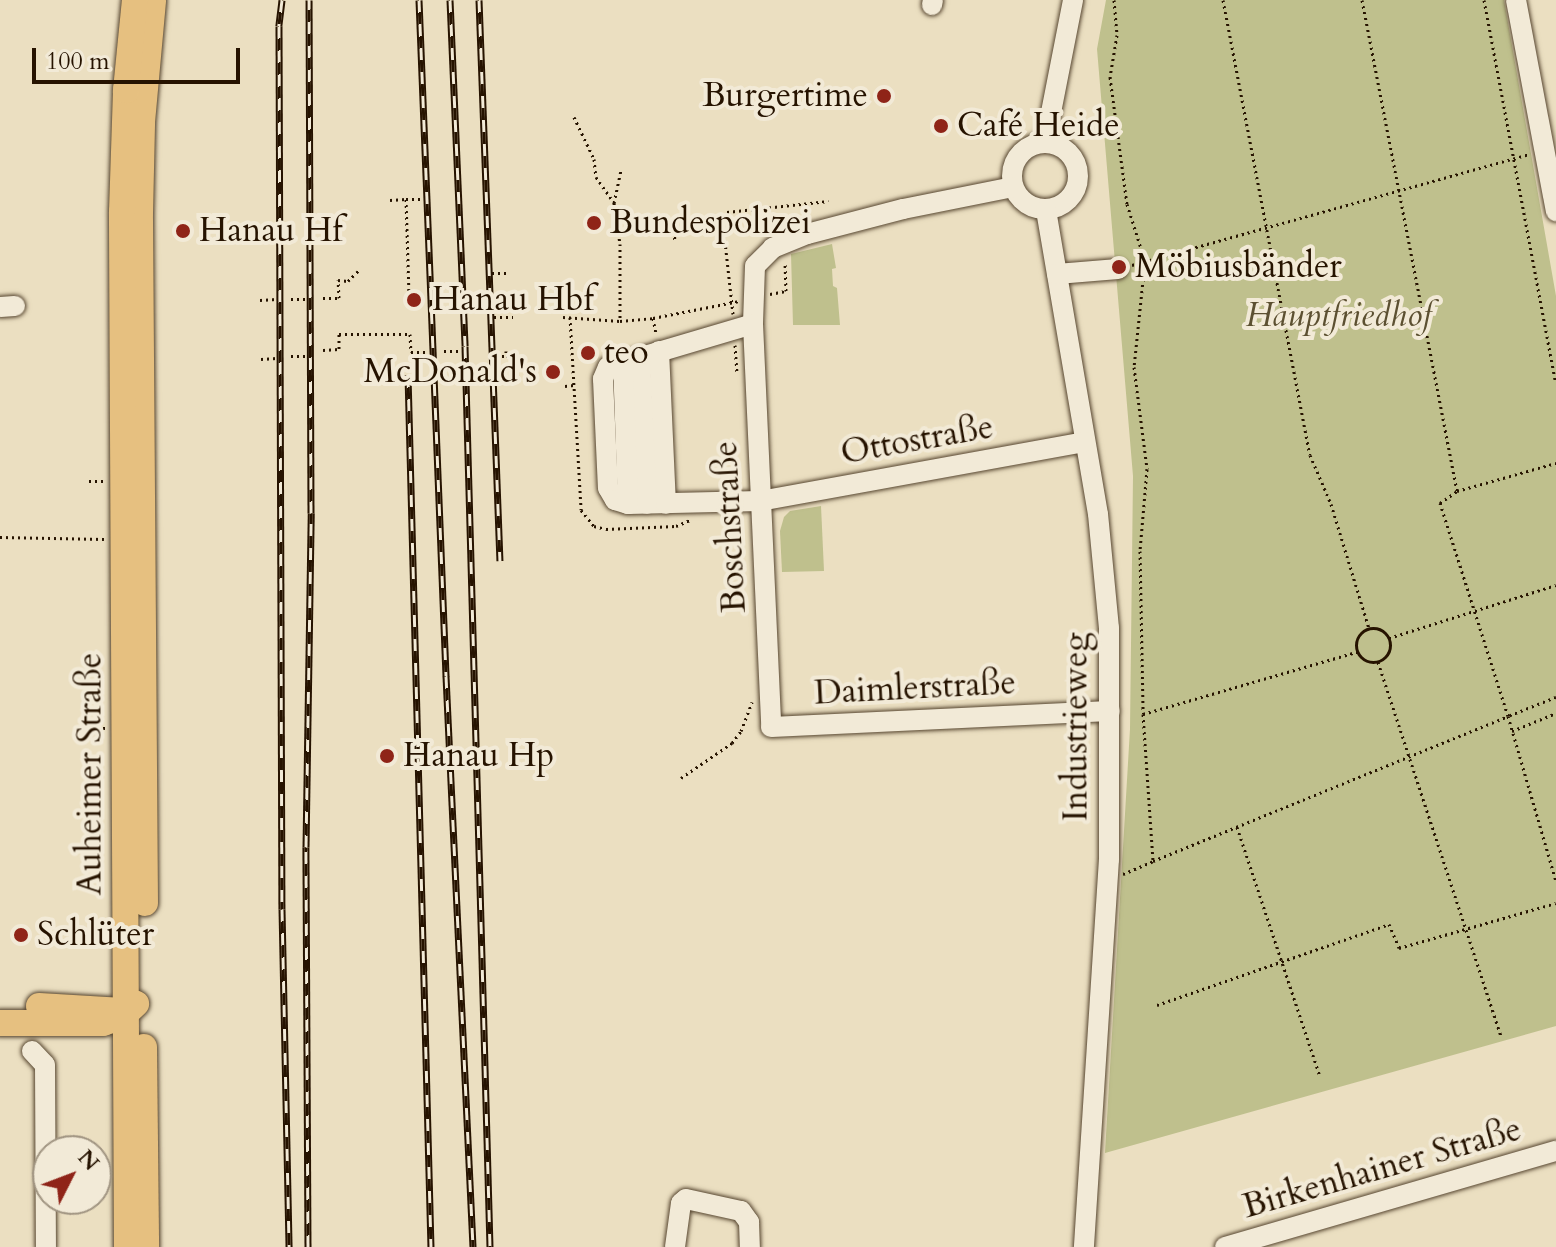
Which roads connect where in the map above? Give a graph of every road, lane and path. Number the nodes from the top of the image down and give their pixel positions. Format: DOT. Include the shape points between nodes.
graph roads {
  1 [pos="135,0"];
  2 [pos="153,0"];
  3 [pos="1073,0"];
  4 [pos="1114,0"];
  5 [pos="1223,0"];
  6 [pos="1362,0"];
  7 [pos="1484,0"];
  8 [pos="1516,0"];
  9 [pos="574,117"];
  10 [pos="1045,143"];
  11 [pos="1544,150"];
  12 [pos="1513,158"];
  13 [pos="621,171"];
  14 [pos="1013,187"];
  15 [pos="1398,189"];
  16 [pos="406,199"];
  17 [pos="420,199"];
  18 [pos="390,200"];
  19 [pos="828,201"];
  20 [pos="614,203"];
  21 [pos="728,203"];
  22 [pos="1046,210"];
  23 [pos="1556,211"];
  24 [pos="727,212"];
  25 [pos="674,219"];
  26 [pos="720,221"];
  27 [pos="726,221"];
  28 [pos="1264,227"];
  29 [pos="752,241"];
  30 [pos="675,242"];
  31 [pos="779,251"];
  32 [pos="1145,261"];
  33 [pos="1118,269"];
  34 [pos="359,270"];
  35 [pos="492,273"];
  36 [pos="510,273"];
  37 [pos="1057,274"];
  38 [pos="728,282"];
  39 [pos="457,294"];
  40 [pos="442,295"];
  41 [pos="424,296"];
  42 [pos="323,298"];
  43 [pos="753,298"];
  44 [pos="277,299"];
  45 [pos="291,299"];
  46 [pos="307,299"];
  47 [pos="260,300"];
  48 [pos="500,310"];
  49 [pos="494,317"];
  50 [pos="500,317"];
  51 [pos="513,317"];
  52 [pos="563,317"];
  53 [pos="620,321"];
  54 [pos="753,324"];
  55 [pos="323,350"];
  56 [pos="444,351"];
  57 [pos="459,351"];
  58 [pos="426,352"];
  59 [pos="515,355"];
  60 [pos="291,356"];
  61 [pos="308,356"];
  62 [pos="496,356"];
  63 [pos="641,357"];
  64 [pos="277,358"];
  65 [pos="261,359"];
  66 [pos="1556,383"];
  67 [pos="574,385"];
  68 [pos="565,386"];
  69 [pos="1085,442"];
  70 [pos="1556,463"];
  71 [pos="1457,491"];
  72 [pos="760,501"];
  73 [pos="647,504"];
  74 [pos="0,537"];
  75 [pos="134,540"];
  76 [pos="1556,585"];
  77 [pos="1474,611"];
  78 [pos="1369,628"];
  79 [pos="1389,638"];
  80 [pos="1357,652"];
  81 [pos="1378,662"];
  82 [pos="753,697"];
  83 [pos="1556,697"];
  84 [pos="1110,711"];
  85 [pos="1556,713"];
  86 [pos="1143,714"];
  87 [pos="1508,716"];
  88 [pos="771,727"];
  89 [pos="1512,731"];
  90 [pos="1409,756"];
  91 [pos="681,778"];
  92 [pos="1237,827"];
  93 [pos="1153,861"];
  94 [pos="1107,880"];
  95 [pos="1556,881"];
  96 [pos="1556,903"];
  97 [pos="1468,928"];
  98 [pos="127,952"];
  99 [pos="1281,960"];
  100 [pos="144,991"];
  101 [pos="0,1005"];
  102 [pos="1157,1005"];
  103 [pos="127,1013"];
  104 [pos="83,1016"];
  105 [pos="0,1023"];
  106 [pos="144,1033"];
  107 [pos="1501,1036"];
  108 [pos="32,1051"];
  109 [pos="127,1070"];
  110 [pos="1320,1077"];
  111 [pos="1556,1151"];
  112 [pos="1086,1200"];
  113 [pos="46,1247"];
  114 [pos="127,1247"];
  115 [pos="146,1247"];
  116 [pos="675,1247"];
  117 [pos="750,1247"];
  118 [pos="1084,1247"];
  119 [pos="1101,1247"];
  120 [pos="1225,1247"];
  1 -- 75 [label="main road, Auheimer Straße" via="122,212"];
  2 -- 75 [label="main road, Auheimer Straße" via="142,122"];
  3 -- 10 [label="street"];
  4 -- 32 [label="path" via="1117,35 1110,77 1127,204"];
  5 -- 28 [label="path"];
  6 -- 15 [label="path"];
  7 -- 12 [label="path"];
  8 -- 11 [label="street"];
  9 -- 20 [label="path" via="594,159 596,177"];
  10 -- 14 [label="street" via="1018,156"];
  10 -- 22 [label="street" via="1062,147 1073,157 1079,179 1068,201"];
  11 -- 12 [label="path"];
  11 -- 23 [label="street"];
  12 -- 15 [label="path"];
  12 -- 66 [label="path"];
  13 -- 20 [label="path"];
  14 -- 22 [label="street" via="1031,207"];
  14 -- 31 [label="street" via="807,234"];
  15 -- 28 [label="path"];
  15 -- 71 [label="path"];
  16 -- 17 [label="path"];
  16 -- 18 [label="path"];
  16 -- 41 [label="path" via="409,297"];
  19 -- 24 [label="path"];
  20 -- 53 [label="path"];
  21 -- 24 [label="path"];
  22 -- 37 [label="street, Industrieweg"];
  24 -- 27 [label="path"];
  25 -- 30 [label="path"];
  26 -- 27 [label="path"];
  27 -- 38 [label="path"];
  28 -- 32 [label="path"];
  28 -- 78 [label="path" via="1310,455 1331,504"];
  29 -- 31 [label="street"];
  31 -- 43 [label="street, Boschstraße" via="755,266"];
  31 -- 43 [label="path" via="786,291"];
  32 -- 33 [label="path"];
  32 -- 86 [label="path" via="1134,367 1147,469 1140,551"];
  33 -- 37 [label="street"];
  34 -- 42 [label="path" via="348,281 338,280 339,298"];
  35 -- 36 [label="path"];
  37 -- 69 [label="street, Industrieweg"];
  39 -- 40 [label="path"];
  43 -- 53 [label="path"];
  43 -- 54 [label="street, Boschstraße"];
  44 -- 47 [label="path"];
  45 -- 46 [label="path"];
  48 -- 50 [label="path"];
  49 -- 50 [label="path"];
  50 -- 51 [label="path"];
  52 -- 53 [label="path"];
  54 -- 63 [label="street"];
  54 -- 72 [label="street, Boschstraße"];
  55 -- 58 [label="path" via="339,349 339,334 410,334 411,352"];
  56 -- 57 [label="path"];
  59 -- 62 [label="path"];
  60 -- 61 [label="path"];
  63 -- 73 [label="street"];
  63 -- 73 [label="street" via="608,367 603,379 608,488 615,500"];
  64 -- 65 [label="path"];
  67 -- 68 [label="path"];
  69 -- 72 [label="street, Ottostraße"];
  69 -- 84 [label="street, Industrieweg" via="1104,562"];
  70 -- 71 [label="path"];
  71 -- 77 [label="path" via="1440,503"];
  72 -- 73 [label="street, Ottostraße"];
  72 -- 88 [label="street, Boschstraße"];
  74 -- 75 [label="path"];
  75 -- 98 [label="main road, Auheimer Straße"];
  75 -- 100 [label="main road, Auheimer Straße"];
  76 -- 77 [label="path"];
  77 -- 79 [label="path"];
  77 -- 87 [label="path"];
  78 -- 79 [label="path"];
  78 -- 80 [label="path" via="1359,634"];
  79 -- 81 [label="path" via="1390,648"];
  80 -- 81 [label="path" via="1370,663"];
  80 -- 86 [label="path"];
  81 -- 90 [label="path"];
  82 -- 91 [label="path" via="732,743"];
  83 -- 87 [label="path"];
  84 -- 88 [label="street, Daimlerstraße"];
  84 -- 94 [label="street, Industrieweg"];
  85 -- 89 [label="path"];
  86 -- 93 [label="path"];
  87 -- 89 [label="path"];
  87 -- 90 [label="path"];
  89 -- 95 [label="path"];
  90 -- 92 [label="path"];
  90 -- 97 [label="path"];
  92 -- 93 [label="path"];
  92 -- 99 [label="path"];
  93 -- 94 [label="path"];
  94 -- 112 [label="street, Industrieweg"];
  96 -- 97 [label="path"];
  97 -- 99 [label="path" via="1399,948 1389,924"];
  97 -- 107 [label="path"];
  98 -- 103 [label="main road, Auheimer Straße"];
  98 -- 104 [label="main road"];
  99 -- 102 [label="path"];
  99 -- 110 [label="path"];
  100 -- 103 [label="main road"];
  100 -- 106 [label="main road, Auheimer Straße"];
  101 -- 104 [label="main road"];
  103 -- 104 [label="main road" via="115,1008"];
  103 -- 106 [label="main road"];
  103 -- 109 [label="main road, Auheimer Straße"];
  104 -- 105 [label="main road"];
  104 -- 109 [label="main road" via="114,1045"];
  106 -- 115 [label="main road, Auheimer Straße"];
  108 -- 113 [label="street" via="45,1065"];
  109 -- 114 [label="main road, Auheimer Straße"];
  111 -- 120 [label="street, Birkenhainer Straße"];
  112 -- 118 [label="street, Industrieweg"];
  112 -- 119 [label="street"];
  116 -- 117 [label="street" via="686,1199 741,1211 749,1222"];
}
